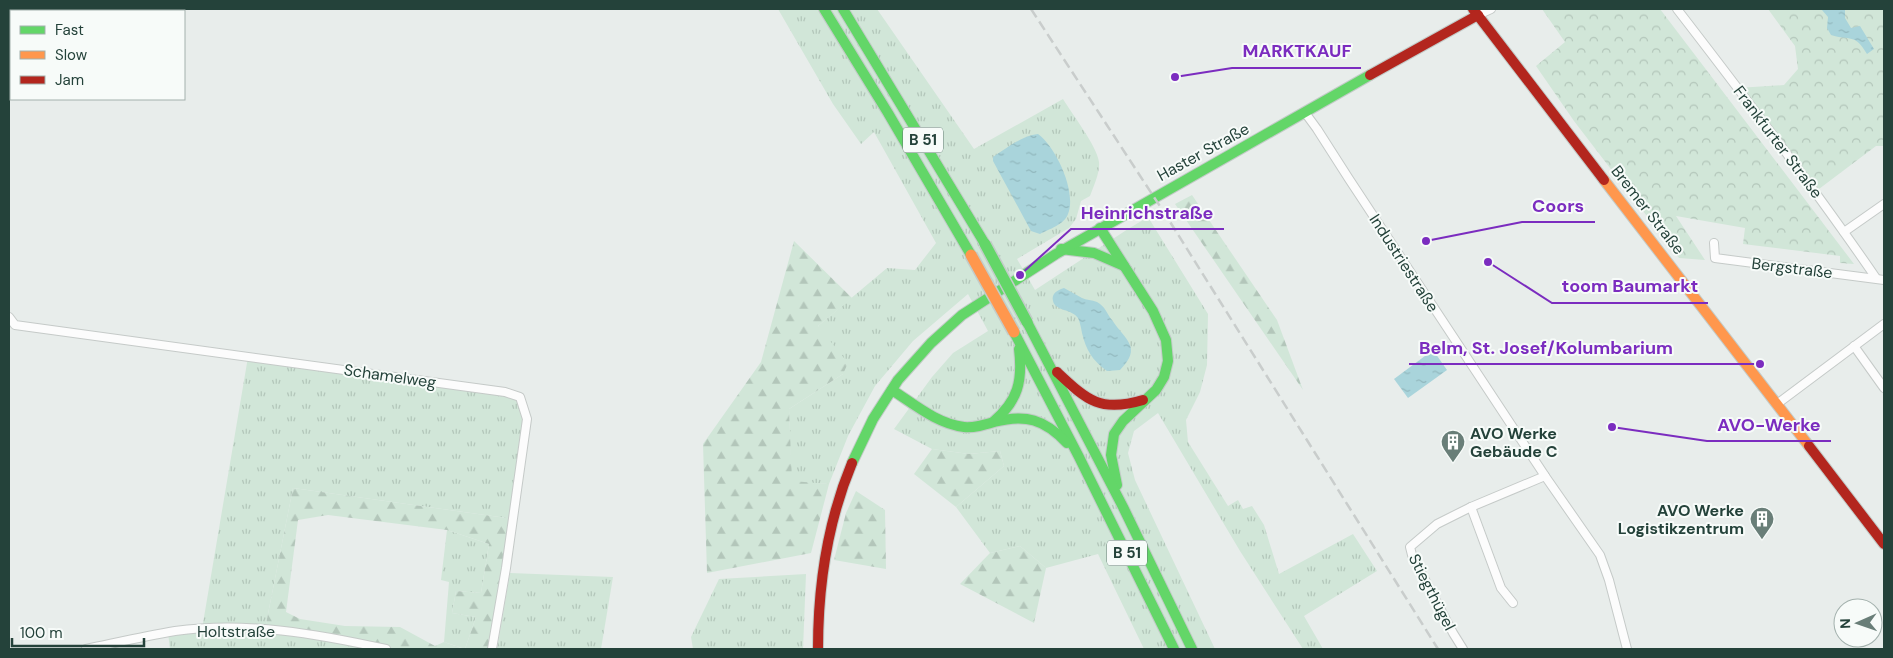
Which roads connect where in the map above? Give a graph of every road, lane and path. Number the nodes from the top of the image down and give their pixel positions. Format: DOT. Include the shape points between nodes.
graph roads {
  1 [pos="824,9"];
  2 [pos="842,9"];
  3 [pos="1491,9"];
  4 [pos="1677,9"];
  5 [pos="1475,11"];
  6 [pos="1306,114"];
  7 [pos="1884,204"];
  8 [pos="1100,228"];
  9 [pos="1844,232"];
  10 [pos="1714,243"];
  11 [pos="1061,250"];
  12 [pos="1125,266"];
  13 [pos="1876,278"];
  14 [pos="1884,280"];
  15 [pos="9,317"];
  16 [pos="1884,324"];
  17 [pos="1014,332"];
  18 [pos="1854,346"];
  19 [pos="1050,366"];
  20 [pos="1884,388"];
  21 [pos="892,390"];
  22 [pos="1146,399"];
  23 [pos="1777,404"];
  24 [pos="990,424"];
  25 [pos="1080,457"];
  26 [pos="1545,476"];
  27 [pos="1123,507"];
  28 [pos="1472,507"];
  29 [pos="1884,544"];
  30 [pos="1513,603"];
  31 [pos="86,649"];
  32 [pos="386,649"];
  33 [pos="492,649"];
  34 [pos="818,649"];
  35 [pos="1174,649"];
  36 [pos="1192,649"];
  37 [pos="1463,649"];
  38 [pos="1627,649"];
  1 -- 17 [label="main road, B 51, bridge"];
  2 -- 19 [label="main road, B 51, bridge" via="985,244"];
  3 -- 5 [label="street"];
  4 -- 9 [label="street, Frankfurter Straße"];
  5 -- 6 [label="main road, Haster Straße"];
  5 -- 23 [label="main road, Bremer Straße"];
  6 -- 8 [label="main road, Haster Straße"];
  6 -- 26 [label="street, Industriestraße"];
  7 -- 9 [label="street"];
  8 -- 11 [label="main road, Haster Straße"];
  8 -- 12 [label="main road"];
  9 -- 13 [label="street, Frankfurter Straße"];
  10 -- 13 [label="street, Bergstraße" via="1715,258"];
  11 -- 12 [label="main road" via="1093,253"];
  11 -- 21 [label="main road, Haster Straße" via="960,316 924,350"];
  12 -- 22 [label="main road" via="1153,311 1166,340 1168,361 1164,377"];
  13 -- 14 [label="street, Bergstraße"];
  15 -- 33 [label="street, Schamelweg" via="15,325 505,392 520,397 527,418"];
  16 -- 18 [label="street"];
  17 -- 24 [label="main road" via="1022,367 1020,387 1003,415"];
  17 -- 25 [label="main road, B 51"];
  18 -- 20 [label="street"];
  18 -- 23 [label="street"];
  19 -- 22 [label="main road" via="1082,396 1098,404 1129,406"];
  19 -- 27 [label="main road, B 51"];
  21 -- 24 [label="main road" via="940,419 962,427"];
  21 -- 34 [label="main road, Haster Straße" via="847,475 827,536 818,600"];
  22 -- 27 [label="main road" via="1114,434 1111,455"];
  23 -- 29 [label="main road, Bremer Straße"];
  24 -- 25 [label="main road" via="1017,418 1043,422"];
  25 -- 35 [label="main road, B 51"];
  26 -- 28 [label="street, Stiegthügel"];
  26 -- 38 [label="street, Industriestraße" via="1600,555"];
  27 -- 36 [label="main road, B 51"];
  28 -- 30 [label="street" via="1500,588"];
  28 -- 37 [label="street, Stiegthügel" via="1437,524 1410,547"];
  31 -- 32 [label="street, Holtstraße" via="176,631 256,628 333,637"];
}
